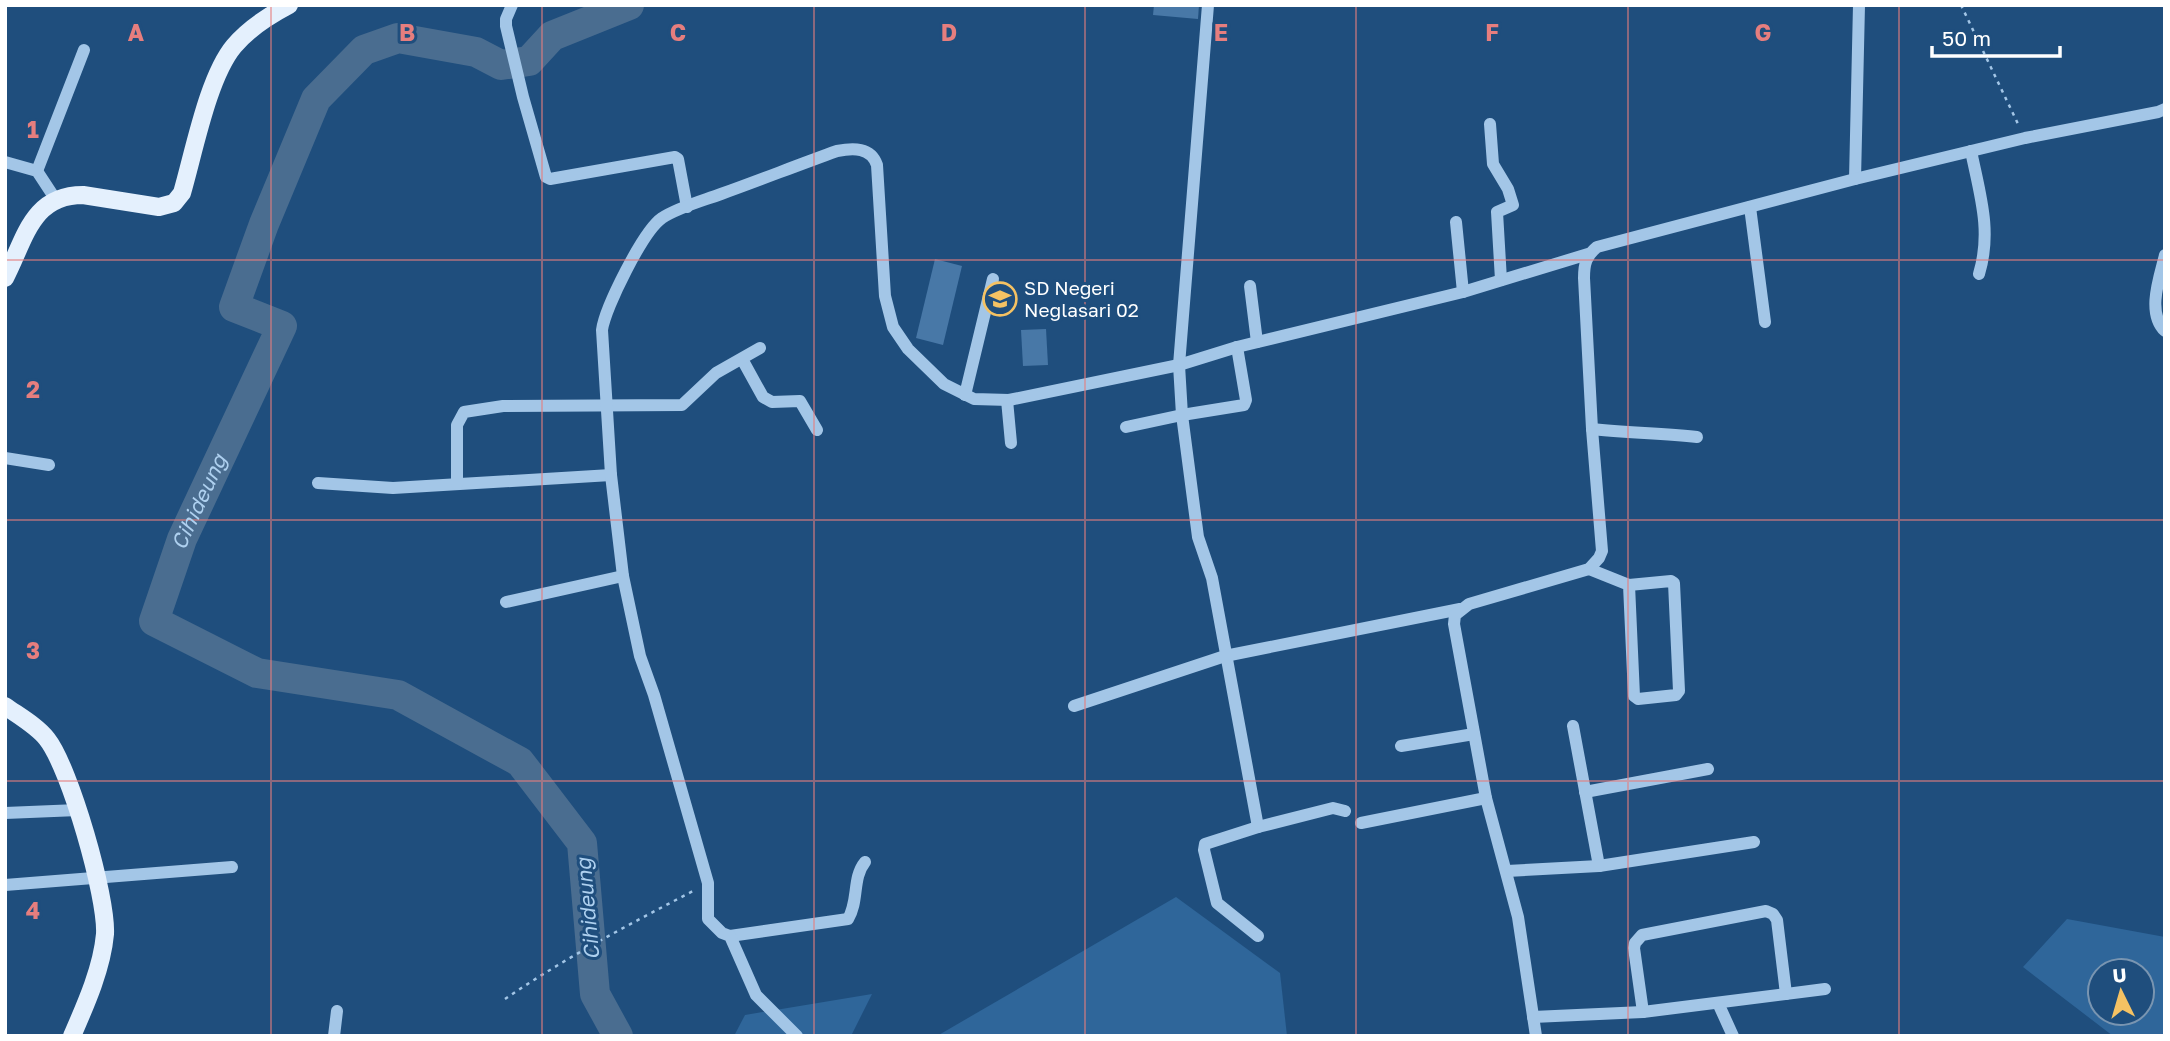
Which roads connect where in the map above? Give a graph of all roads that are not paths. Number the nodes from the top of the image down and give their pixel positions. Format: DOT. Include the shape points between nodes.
graph roads {
  1 [pos="289,5"];
  2 [pos="512,5"];
  3 [pos="1208,5"];
  4 [pos="1859,5"];
  5 [pos="84,50"];
  6 [pos="2165,109"];
  7 [pos="1490,124"];
  8 [pos="1972,151"];
  9 [pos="5,163"];
  10 [pos="37,171"];
  11 [pos="1855,179"];
  12 [pos="56,200"];
  13 [pos="687,207"];
  14 [pos="1750,207"];
  15 [pos="1455,222"];
  16 [pos="1588,254"];
  17 [pos="2165,255"];
  18 [pos="1979,274"];
  19 [pos="5,277"];
  20 [pos="993,279"];
  21 [pos="1501,280"];
  22 [pos="1250,286"];
  23 [pos="1463,292"];
  24 [pos="1765,322"];
  25 [pos="2165,331"];
  26 [pos="1257,342"];
  27 [pos="1237,347"];
  28 [pos="760,348"];
  29 [pos="741,359"];
  30 [pos="1179,365"];
  31 [pos="965,395"];
  32 [pos="1007,400"];
  33 [pos="607,404"];
  34 [pos="1182,415"];
  35 [pos="1126,427"];
  36 [pos="1592,429"];
  37 [pos="817,430"];
  38 [pos="1697,438"];
  39 [pos="1011,443"];
  40 [pos="5,458"];
  41 [pos="49,464"];
  42 [pos="611,475"];
  43 [pos="318,482"];
  44 [pos="457,484"];
  45 [pos="1588,569"];
  46 [pos="623,576"];
  47 [pos="1629,584"];
  48 [pos="506,602"];
  49 [pos="1460,609"];
  50 [pos="1225,656"];
  51 [pos="5,706"];
  52 [pos="1073,706"];
  53 [pos="1573,726"];
  54 [pos="1474,734"];
  55 [pos="1401,746"];
  56 [pos="1708,769"];
  57 [pos="1585,792"];
  58 [pos="1486,798"];
  59 [pos="78,810"];
  60 [pos="1345,811"];
  61 [pos="5,813"];
  62 [pos="1361,823"];
  63 [pos="1258,827"];
  64 [pos="1754,842"];
  65 [pos="865,862"];
  66 [pos="1599,866"];
  67 [pos="232,867"];
  68 [pos="1507,871"];
  69 [pos="97,876"];
  70 [pos="5,885"];
  71 [pos="730,936"];
  72 [pos="1258,936"];
  73 [pos="1825,989"];
  74 [pos="1786,994"];
  75 [pos="1718,1003"];
  76 [pos="337,1011"];
  77 [pos="1643,1012"];
  78 [pos="1533,1017"];
  79 [pos="72,1036"];
  80 [pos="334,1036"];
  81 [pos="797,1036"];
  82 [pos="1536,1036"];
  83 [pos="1733,1036"];
  1 -- 12 [label="main road" via="256,25 232,48 214,81 182,193 174,203 159,207 83,195"];
  2 -- 13 [label="street" via="506,26 546,177 675,157"];
  3 -- 30 [label="street"];
  4 -- 11 [label="street"];
  5 -- 10 [label="street"];
  6 -- 8 [label="street"];
  7 -- 21 [label="street" via="1493,164 1513,205 1496,212"];
  8 -- 11 [label="street"];
  8 -- 18 [label="street" via="1986,238"];
  9 -- 10 [label="street"];
  10 -- 12 [label="street"];
  11 -- 14 [label="street"];
  12 -- 19 [label="main road" via="36,214"];
  13 -- 31 [label="street" via="836,151 868,152 877,165 885,296 893,327 931,373"];
  13 -- 33 [label="street" via="660,219 650,232 604,315"];
  14 -- 16 [label="street" via="1597,247"];
  14 -- 24 [label="street"];
  15 -- 23 [label="street"];
  16 -- 21 [label="street"];
  16 -- 36 [label="street" via="1584,278"];
  17 -- 25 [label="street" via="2155,311"];
  20 -- 31 [label="street"];
  21 -- 23 [label="street"];
  22 -- 26 [label="street"];
  23 -- 26 [label="street"];
  26 -- 27 [label="street"];
  27 -- 30 [label="street"];
  27 -- 34 [label="street" via="1246,403"];
  28 -- 29 [label="street"];
  29 -- 33 [label="street" via="716,373 682,405"];
  29 -- 37 [label="street" via="763,397 772,402 800,401"];
  30 -- 32 [label="street"];
  30 -- 34 [label="street"];
  31 -- 32 [label="street"];
  32 -- 39 [label="street"];
  33 -- 42 [label="street"];
  33 -- 44 [label="street" via="503,406 464,412 457,425"];
  34 -- 35 [label="street"];
  34 -- 50 [label="street" via="1198,537 1210,572"];
  36 -- 38 [label="street"];
  36 -- 45 [label="street" via="1603,542 1599,558"];
  40 -- 41 [label="street"];
  42 -- 44 [label="street"];
  42 -- 46 [label="street"];
  43 -- 44 [label="street" via="393,488"];
  45 -- 47 [label="street"];
  45 -- 49 [label="street"];
  46 -- 48 [label="street"];
  46 -- 71 [label="street" via="640,656 708,883 708,919"];
  47 -- 47 [label="street" via="1634,696 1676,695 1674,583"];
  49 -- 50 [label="street"];
  49 -- 54 [label="street" via="1455,615 1454,635"];
  50 -- 52 [label="street"];
  50 -- 63 [label="street"];
  51 -- 59 [label="main road" via="48,740"];
  53 -- 57 [label="street"];
  54 -- 55 [label="street"];
  54 -- 58 [label="street"];
  56 -- 57 [label="street"];
  57 -- 66 [label="street"];
  58 -- 62 [label="street"];
  58 -- 68 [label="street"];
  59 -- 61 [label="street"];
  59 -- 69 [label="main road"];
  60 -- 63 [label="street" via="1336,808"];
  63 -- 72 [label="street" via="1204,847 1217,904"];
  64 -- 66 [label="street"];
  65 -- 71 [label="street" via="848,919"];
  66 -- 68 [label="street"];
  67 -- 69 [label="street"];
  68 -- 78 [label="street"];
  69 -- 70 [label="street"];
  69 -- 79 [label="main road" via="104,936"];
  71 -- 81 [label="street" via="756,995"];
  73 -- 74 [label="street"];
  74 -- 75 [label="street"];
  74 -- 77 [label="street" via="1777,920 1766,911 1638,938 1634,948"];
  75 -- 77 [label="street"];
  75 -- 83 [label="street"];
  76 -- 80 [label="street"];
  77 -- 78 [label="street"];
  78 -- 82 [label="street"];
}
